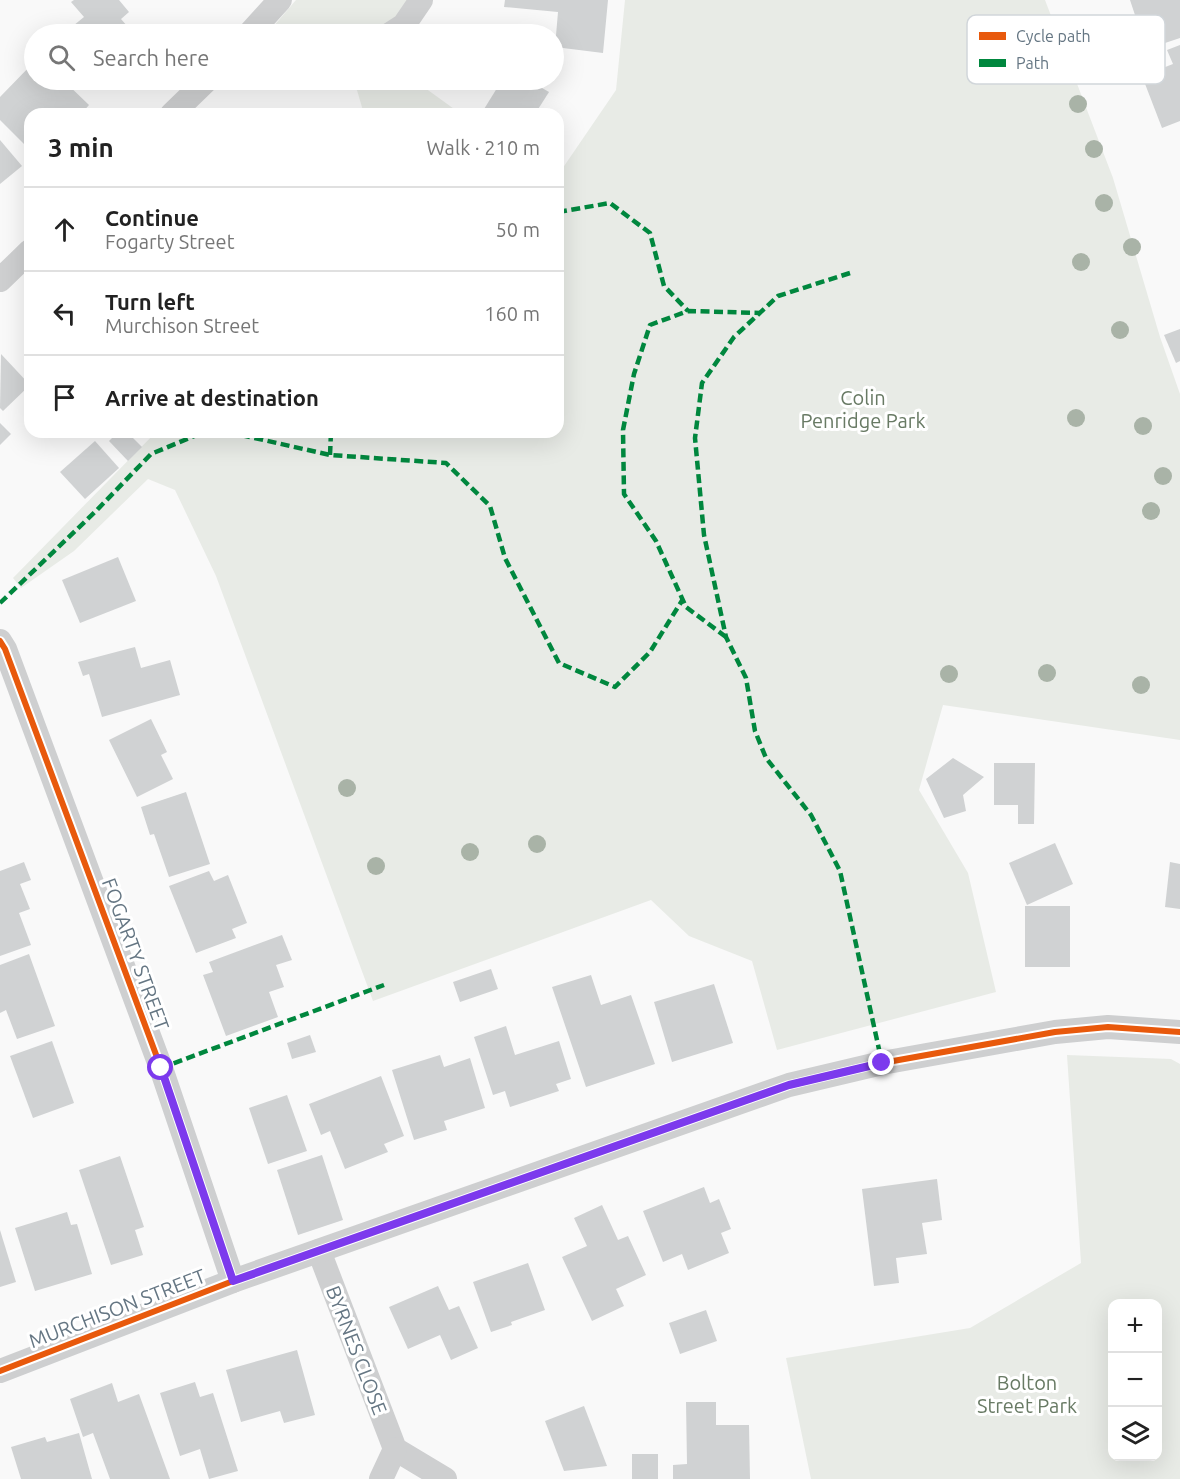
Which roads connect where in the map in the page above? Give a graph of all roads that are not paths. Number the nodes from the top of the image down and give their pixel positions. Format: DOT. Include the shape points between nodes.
graph roads {
  1 [pos="280,0"];
  2 [pos="422,0"];
  3 [pos="258,24"];
  4 [pos="405,24"];
  5 [pos="197,90"];
  6 [pos="178,108"];
  7 [pos="24,257"];
  8 [pos="0,280"];
  9 [pos="0,641"];
  10 [pos="1180,1032"];
  11 [pos="319,1251"];
  12 [pos="233,1281"];
  13 [pos="0,1371"];
  14 [pos="395,1449"];
  15 [pos="381,1479"];
  16 [pos="445,1479"];
  1 -- 3 [label="street"];
  2 -- 4 [label="street"];
  5 -- 6 [label="street"];
  7 -- 8 [label="street"];
  9 -- 12 [label="street, FOGARTY STREET" via="161,1068"];
  10 -- 11 [label="street, MURCHISON STREET" via="1108,1027 1055,1032 882,1063 789,1085"];
  11 -- 12 [label="street, MURCHISON STREET"];
  11 -- 14 [label="street, BYRNES CLOSE"];
  12 -- 13 [label="street, MURCHISON STREET"];
  14 -- 15 [label="street"];
  14 -- 16 [label="street"];
}
